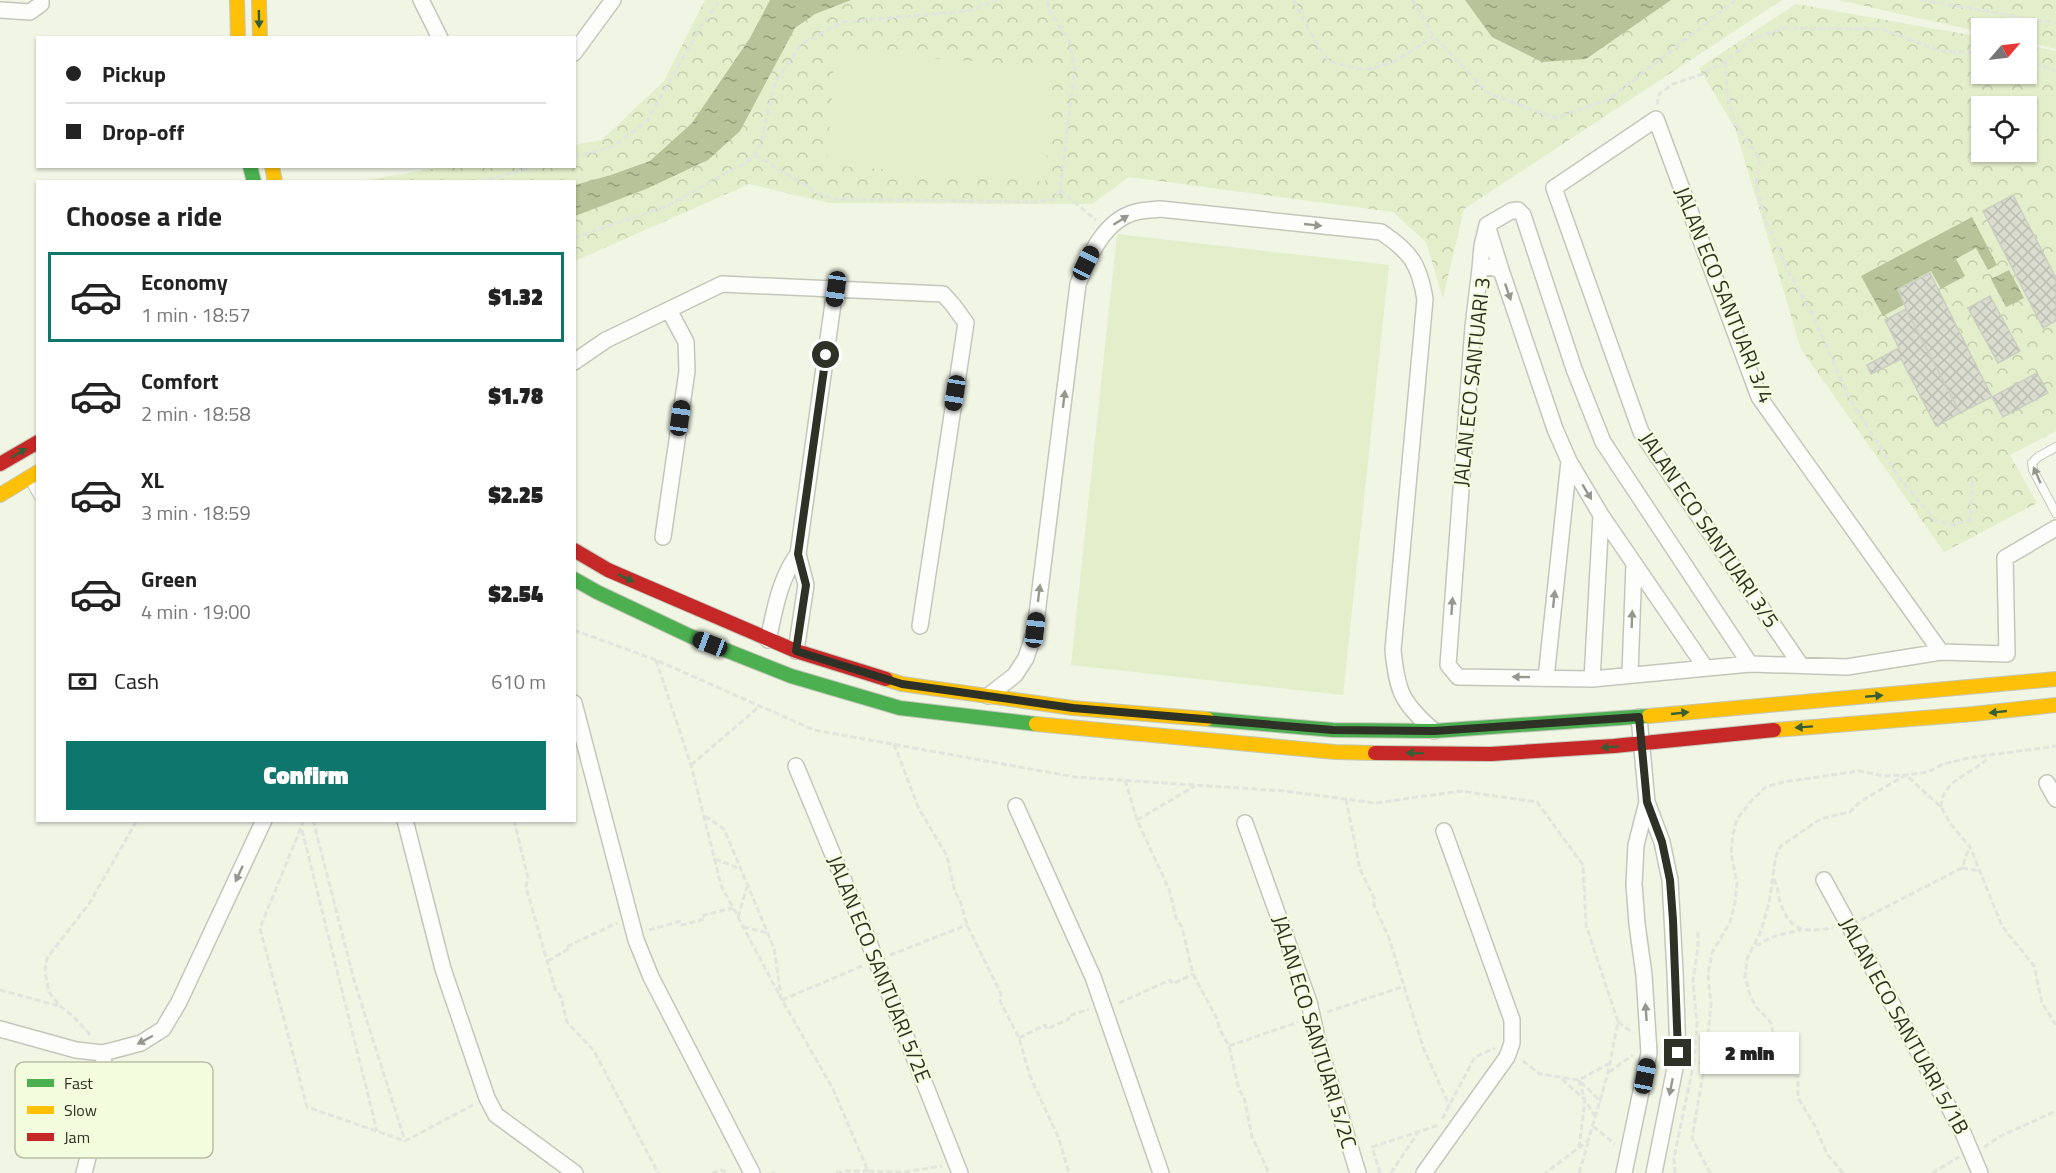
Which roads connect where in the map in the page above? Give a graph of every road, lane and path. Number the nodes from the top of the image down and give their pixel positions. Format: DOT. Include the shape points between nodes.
graph roads {
  1 [pos="41,0"];
  2 [pos="237,0"];
  3 [pos="259,0"];
  4 [pos="421,0"];
  5 [pos="613,0"];
  6 [pos="720,0"];
  7 [pos="997,0"];
  8 [pos="1048,0"];
  9 [pos="1294,0"];
  10 [pos="1412,0"];
  11 [pos="1736,0"];
  12 [pos="1921,0"];
  13 [pos="0,10"];
  14 [pos="2056,23"];
  15 [pos="238,36"];
  16 [pos="260,36"];
  17 [pos="439,36"];
  18 [pos="1434,36"];
  19 [pos="576,50"];
  20 [pos="1971,52"];
  21 [pos="1726,61"];
  22 [pos="2037,64"];
  23 [pos="2056,71"];
  24 [pos="1656,119"];
  25 [pos="755,155"];
  26 [pos="576,156"];
  27 [pos="530,168"];
  28 [pos="486,180"];
  29 [pos="1060,190"];
  30 [pos="1487,225"];
  31 [pos="1108,230"];
  32 [pos="576,237"];
  33 [pos="1480,269"];
  34 [pos="1501,270"];
  35 [pos="836,289"];
  36 [pos="669,310"];
  37 [pos="576,361"];
  38 [pos="36,442"];
  39 [pos="2056,447"];
  40 [pos="1569,462"];
  41 [pos="0,464"];
  42 [pos="33,475"];
  43 [pos="1973,477"];
  44 [pos="0,495"];
  45 [pos="2053,501"];
  46 [pos="2056,513"];
  47 [pos="1601,515"];
  48 [pos="2056,528"];
  49 [pos="663,537"];
  50 [pos="576,551"];
  51 [pos="798,554"];
  52 [pos="1634,563"];
  53 [pos="576,580"];
  54 [pos="920,626"];
  55 [pos="576,631"];
  56 [pos="768,640"];
  57 [pos="796,651"];
  58 [pos="1941,652"];
  59 [pos="656,660"];
  60 [pos="1750,664"];
  61 [pos="1800,664"];
  62 [pos="1705,667"];
  63 [pos="1630,674"];
  64 [pos="1546,678"];
  65 [pos="1592,679"];
  66 [pos="2056,679"];
  67 [pos="988,696"];
  68 [pos="2056,705"];
  69 [pos="760,706"];
  70 [pos="576,711"];
  71 [pos="1639,717"];
  72 [pos="1434,731"];
  73 [pos="894,744"];
  74 [pos="1641,744"];
  75 [pos="2056,746"];
  76 [pos="1990,755"];
  77 [pos="691,765"];
  78 [pos="796,766"];
  79 [pos="1125,780"];
  80 [pos="2047,783"];
  81 [pos="1196,785"];
  82 [pos="1346,800"];
  83 [pos="2056,800"];
  84 [pos="1647,802"];
  85 [pos="1016,806"];
  86 [pos="1941,807"];
  87 [pos="704,815"];
  88 [pos="1137,820"];
  89 [pos="136,822"];
  90 [pos="263,822"];
  91 [pos="303,822"];
  92 [pos="314,822"];
  93 [pos="405,822"];
  94 [pos="514,822"];
  95 [pos="1245,823"];
  96 [pos="301,828"];
  97 [pos="1444,831"];
  98 [pos="1970,847"];
  99 [pos="714,858"];
  100 [pos="1962,868"];
  101 [pos="741,869"];
  102 [pos="1981,871"];
  103 [pos="1773,877"];
  104 [pos="1824,880"];
  105 [pos="747,885"];
  106 [pos="738,917"];
  107 [pos="1860,921"];
  108 [pos="967,925"];
  109 [pos="743,927"];
  110 [pos="1837,927"];
  111 [pos="1800,930"];
  112 [pos="1698,932"];
  113 [pos="768,933"];
  114 [pos="1756,944"];
  115 [pos="876,961"];
  116 [pos="0,990"];
  117 [pos="782,1000"];
  118 [pos="60,1006"];
  119 [pos="1618,1022"];
  120 [pos="0,1029"];
  121 [pos="1636,1034"];
  122 [pos="103,1053"];
  123 [pos="1636,1053"];
  124 [pos="104,1062"];
  125 [pos="1694,1062"];
  126 [pos="1705,1063"];
  127 [pos="1608,1073"];
  128 [pos="1561,1077"];
  129 [pos="1585,1100"];
  130 [pos="479,1102"];
  131 [pos="1601,1102"];
  132 [pos="1449,1105"];
  133 [pos="2056,1110"];
  134 [pos="1596,1118"];
  135 [pos="377,1131"];
  136 [pos="405,1141"];
  137 [pos="1588,1141"];
  138 [pos="1579,1148"];
  139 [pos="1971,1152"];
  140 [pos="88,1158"];
  141 [pos="959,1168"];
  142 [pos="868,1171"];
  143 [pos="84,1173"];
  144 [pos="575,1173"];
  145 [pos="658,1173"];
  146 [pos="712,1173"];
  147 [pos="728,1173"];
  148 [pos="752,1173"];
  149 [pos="836,1173"];
  150 [pos="1069,1173"];
  151 [pos="1161,1173"];
  152 [pos="1269,1173"];
  153 [pos="1358,1173"];
  154 [pos="1380,1173"];
  155 [pos="1391,1173"];
  156 [pos="1424,1173"];
  157 [pos="1545,1173"];
  158 [pos="1579,1173"];
  159 [pos="1624,1173"];
  160 [pos="1654,1173"];
  161 [pos="1675,1173"];
  162 [pos="1710,1173"];
  163 [pos="1932,1173"];
  164 [pos="1980,1173"];
  1 -- 13 [label="street" via="30,12"];
  2 -- 15 [label="street"];
  3 -- 16 [label="street, one-way"];
  4 -- 17 [label="street"];
  5 -- 19 [label="street"];
  6 -- 26 [label="path" via="699,28 647,121 614,146"];
  7 -- 25 [label="path" via="969,11 843,22 801,44 775,83"];
  8 -- 29 [label="path" via="1048,9 1069,40 1075,68"];
  9 -- 18 [label="path" via="1330,61 1356,70 1384,67"];
  10 -- 18 [label="path"];
  11 -- 18 [label="path" via="1609,99 1555,118 1488,93"];
  12 -- 14 [label="path"];
  20 -- 21 [label="path" via="1940,51 1882,29 1785,28 1752,39"];
  21 -- 24 [label="path" via="1659,94"];
  21 -- 43 [label="path" via="1730,110 1739,132 1760,158 1756,185 1765,218 1847,394 1900,479 1935,520 1953,525 1970,519"];
  22 -- 23 [label="path"];
  24 -- 58 [label="street, JALAN ECO SANTUARI 3/4" via="1759,397"];
  24 -- 61 [label="street, JALAN ECO SANTUARI 3/5" via="1554,188 1641,432"];
  25 -- 29 [label="path" via="835,199 1036,202 1054,199"];
  25 -- 32 [label="path" via="668,206"];
  27 -- 28 [label="path"];
  29 -- 31 [label="path"];
  30 -- 33 [label="street"];
  30 -- 34 [label="street"];
  30 -- 60 [label="street" via="1511,211 1518,210 1523,215 1574,369 1603,442"];
  67 -- 31 [label="street, one-way" via="1015,675 1026,658 1035,630 1078,284 1096,243"];
  31 -- 72 [label="street, one-way" via="1134,212 1160,209 1381,232 1402,246 1411,258 1422,277 1425,299 1393,650 1402,698"];
  33 -- 34 [label="street, JALAN ECO SANTUARI 3"];
  64 -- 33 [label="street, JALAN ECO SANTUARI 3, one-way" via="1458,677 1448,665"];
  34 -- 40 [label="street, JALAN ECO SANTUARI 3, one-way"];
  35 -- 36 [label="street" via="722,284"];
  35 -- 51 [label="street"];
  35 -- 54 [label="street" via="943,294 966,323"];
  36 -- 37 [label="street" via="606,340"];
  36 -- 49 [label="street" via="686,342 687,371"];
  41 -- 38 [label="street, one-way"];
  45 -- 39 [label="lane, one-way" via="2032,463"];
  40 -- 47 [label="street, JALAN ECO SANTUARI 3, one-way"];
  64 -- 40 [label="street, one-way"];
  42 -- 44 [label="street"];
  45 -- 46 [label="lane"];
  47 -- 52 [label="street, JALAN ECO SANTUARI 3"];
  47 -- 65 [label="street"];
  48 -- 58 [label="street, JALAN ECO SANTUARI 3" via="2005,558 2007,654"];
  50 -- 56 [label="street, one-way" via="608,570"];
  51 -- 56 [label="street" via="781,586"];
  51 -- 57 [label="street" via="806,585"];
  52 -- 62 [label="street, JALAN ECO SANTUARI 3"];
  63 -- 52 [label="street, one-way"];
  74 -- 53 [label="street, one-way" via="1491,753 1335,752 1073,729 900,708 791,676 720,648"];
  55 -- 59 [label="path"];
  56 -- 57 [label="street"];
  57 -- 67 [label="street" via="902,684"];
  58 -- 61 [label="street, JALAN ECO SANTUARI 3" via="1847,667"];
  59 -- 69 [label="path"];
  59 -- 77 [label="path"];
  60 -- 61 [label="street, JALAN ECO SANTUARI 3"];
  60 -- 62 [label="street, JALAN ECO SANTUARI 3"];
  62 -- 63 [label="street, JALAN ECO SANTUARI 3"];
  63 -- 65 [label="street, JALAN ECO SANTUARI 3"];
  64 -- 65 [label="street, JALAN ECO SANTUARI 3"];
  71 -- 66 [label="street, one-way"];
  67 -- 72 [label="street" via="1073,708 1321,729"];
  68 -- 74 [label="street, one-way"];
  69 -- 73 [label="path" via="814,730"];
  69 -- 77 [label="path"];
  70 -- 148 [label="street" via="636,940 651,977"];
  71 -- 72 [label="street"];
  71 -- 74 [label="street"];
  73 -- 79 [label="path" via="1075,777"];
  73 -- 108 [label="path" via="920,809 946,855"];
  74 -- 84 [label="street"];
  75 -- 76 [label="path"];
  76 -- 86 [label="path" via="1948,787"];
  76 -- 126 [label="path" via="1906,776 1859,771 1782,782 1766,788 1752,800 1737,819 1733,834 1735,903 1730,922 1712,953 1708,974 1711,1004"];
  77 -- 87 [label="path"];
  78 -- 115 [label="street, JALAN ECO SANTUARI 5/2E"];
  79 -- 81 [label="path"];
  79 -- 88 [label="path"];
  80 -- 83 [label="street"];
  81 -- 82 [label="path"];
  81 -- 88 [label="path"];
  82 -- 119 [label="path" via="1376,803 1460,791 1538,802 1583,865 1586,925"];
  82 -- 132 [label="path" via="1360,869 1389,938 1423,1047"];
  159 -- 84 [label="street, one-way" via="1649,1053 1634,884 1636,845"];
  84 -- 160 [label="street, one-way" via="1662,842 1670,880 1678,1053"];
  85 -- 151 [label="street" via="1093,977"];
  87 -- 99 [label="path"];
  87 -- 101 [label="path" via="724,829"];
  88 -- 152 [label="path" via="1169,889 1193,974 1229,1046 1252,1137"];
  89 -- 118 [label="path" via="89,904 48,958 45,972 49,992"];
  90 -- 122 [label="street, one-way" via="163,1029 141,1043"];
  91 -- 96 [label="path"];
  92 -- 136 [label="path" via="354,980"];
  93 -- 144 [label="street" via="442,969 495,1115"];
  94 -- 145 [label="path" via="528,878 526,887 567,1022 594,1051"];
  95 -- 153 [label="street, JALAN ECO SANTUARI 5/2C" via="1309,1002"];
  96 -- 135 [label="path"];
  96 -- 135 [label="path" via="261,928 307,1107"];
  97 -- 156 [label="street" via="1512,1020 1512,1043 1507,1057"];
  98 -- 100 [label="path"];
  99 -- 101 [label="path"];
  99 -- 106 [label="path"];
  100 -- 102 [label="path"];
  100 -- 107 [label="path"];
  101 -- 105 [label="path"];
  103 -- 111 [label="path" via="1791,924"];
  104 -- 139 [label="street, JALAN ECO SANTUARI 5/1B"];
  105 -- 106 [label="path"];
  105 -- 113 [label="path"];
  106 -- 109 [label="path"];
  108 -- 115 [label="path"];
  108 -- 150 [label="path" via="1001,994 1000,1001 1019,1038"];
  109 -- 113 [label="path"];
  109 -- 117 [label="path"];
  110 -- 111 [label="path"];
  111 -- 114 [label="path" via="1774,935"];
  112 -- 125 [label="path" via="1693,981 1697,1023"];
  113 -- 117 [label="path"];
  115 -- 117 [label="path"];
  115 -- 141 [label="street, JALAN ECO SANTUARI 5/2E"];
  116 -- 118 [label="path"];
  117 -- 142 [label="path" via="833,1089"];
  118 -- 122 [label="path"];
  119 -- 121 [label="path"];
  119 -- 127 [label="path"];
  120 -- 122 [label="street" via="76,1050"];
  122 -- 124 [label="street"];
  123 -- 127 [label="path"];
  125 -- 126 [label="path"];
  125 -- 161 [label="path" via="1674,1158"];
  126 -- 162 [label="path" via="1692,1138"];
  127 -- 131 [label="path"];
  128 -- 129 [label="path"];
  129 -- 131 [label="path" via="1579,1080"];
  129 -- 134 [label="path"];
  129 -- 138 [label="path"];
  130 -- 136 [label="path"];
  131 -- 134 [label="path"];
  133 -- 139 [label="path"];
  134 -- 137 [label="path"];
  135 -- 136 [label="path"];
  137 -- 138 [label="path"];
  137 -- 158 [label="path"];
  138 -- 157 [label="path"];
  139 -- 163 [label="path"];
  139 -- 164 [label="street, JALAN ECO SANTUARI 5/1B"];
  140 -- 143 [label="street"];
  141 -- 142 [label="path"];
  142 -- 149 [label="path"];
  146 -- 147 [label="path"];
  154 -- 155 [label="path" via="1372,1147 1418,1132"];
}
